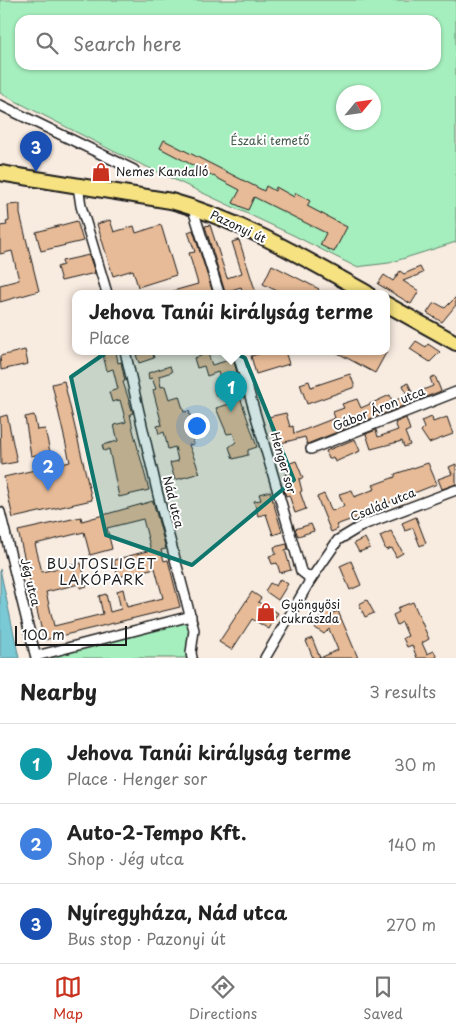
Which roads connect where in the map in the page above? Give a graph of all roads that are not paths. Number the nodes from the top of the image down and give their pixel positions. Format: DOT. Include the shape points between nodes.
graph roads {
  1 [pos="0,105"];
  2 [pos="134,170"];
  3 [pos="0,173"];
  4 [pos="78,186"];
  5 [pos="192,206"];
  6 [pos="106,290"];
  7 [pos="218,290"];
  8 [pos="361,290"];
  9 [pos="390,306"];
  10 [pos="456,343"];
  11 [pos="126,355"];
  12 [pos="238,355"];
  13 [pos="456,392"];
  14 [pos="310,450"];
  15 [pos="456,490"];
  16 [pos="0,512"];
  17 [pos="310,579"];
  18 [pos="191,616"];
  19 [pos="36,657"];
  20 [pos="192,658"];
  21 [pos="265,658"];
  1 -- 2 [label="street"];
  3 -- 4 [label="main road"];
  4 -- 5 [label="main road, Pazonyi út"];
  4 -- 6 [label="street"];
  5 -- 7 [label="street"];
  5 -- 8 [label="main road, Pazonyi út" via="237,224"];
  9 -- 10 [label="main road"];
  11 -- 18 [label="street, Nád utca" via="158,495"];
  12 -- 17 [label="street, Henger sor" via="301,571"];
  13 -- 14 [label="street, Gábor Áron utca"];
  15 -- 17 [label="street, Család utca" via="350,532 338,540"];
  16 -- 19 [label="street, Jég utca"];
  17 -- 21 [label="street, Család utca"];
  18 -- 19 [label="street"];
  18 -- 20 [label="street, Nád utca" via="194,630"];
}
